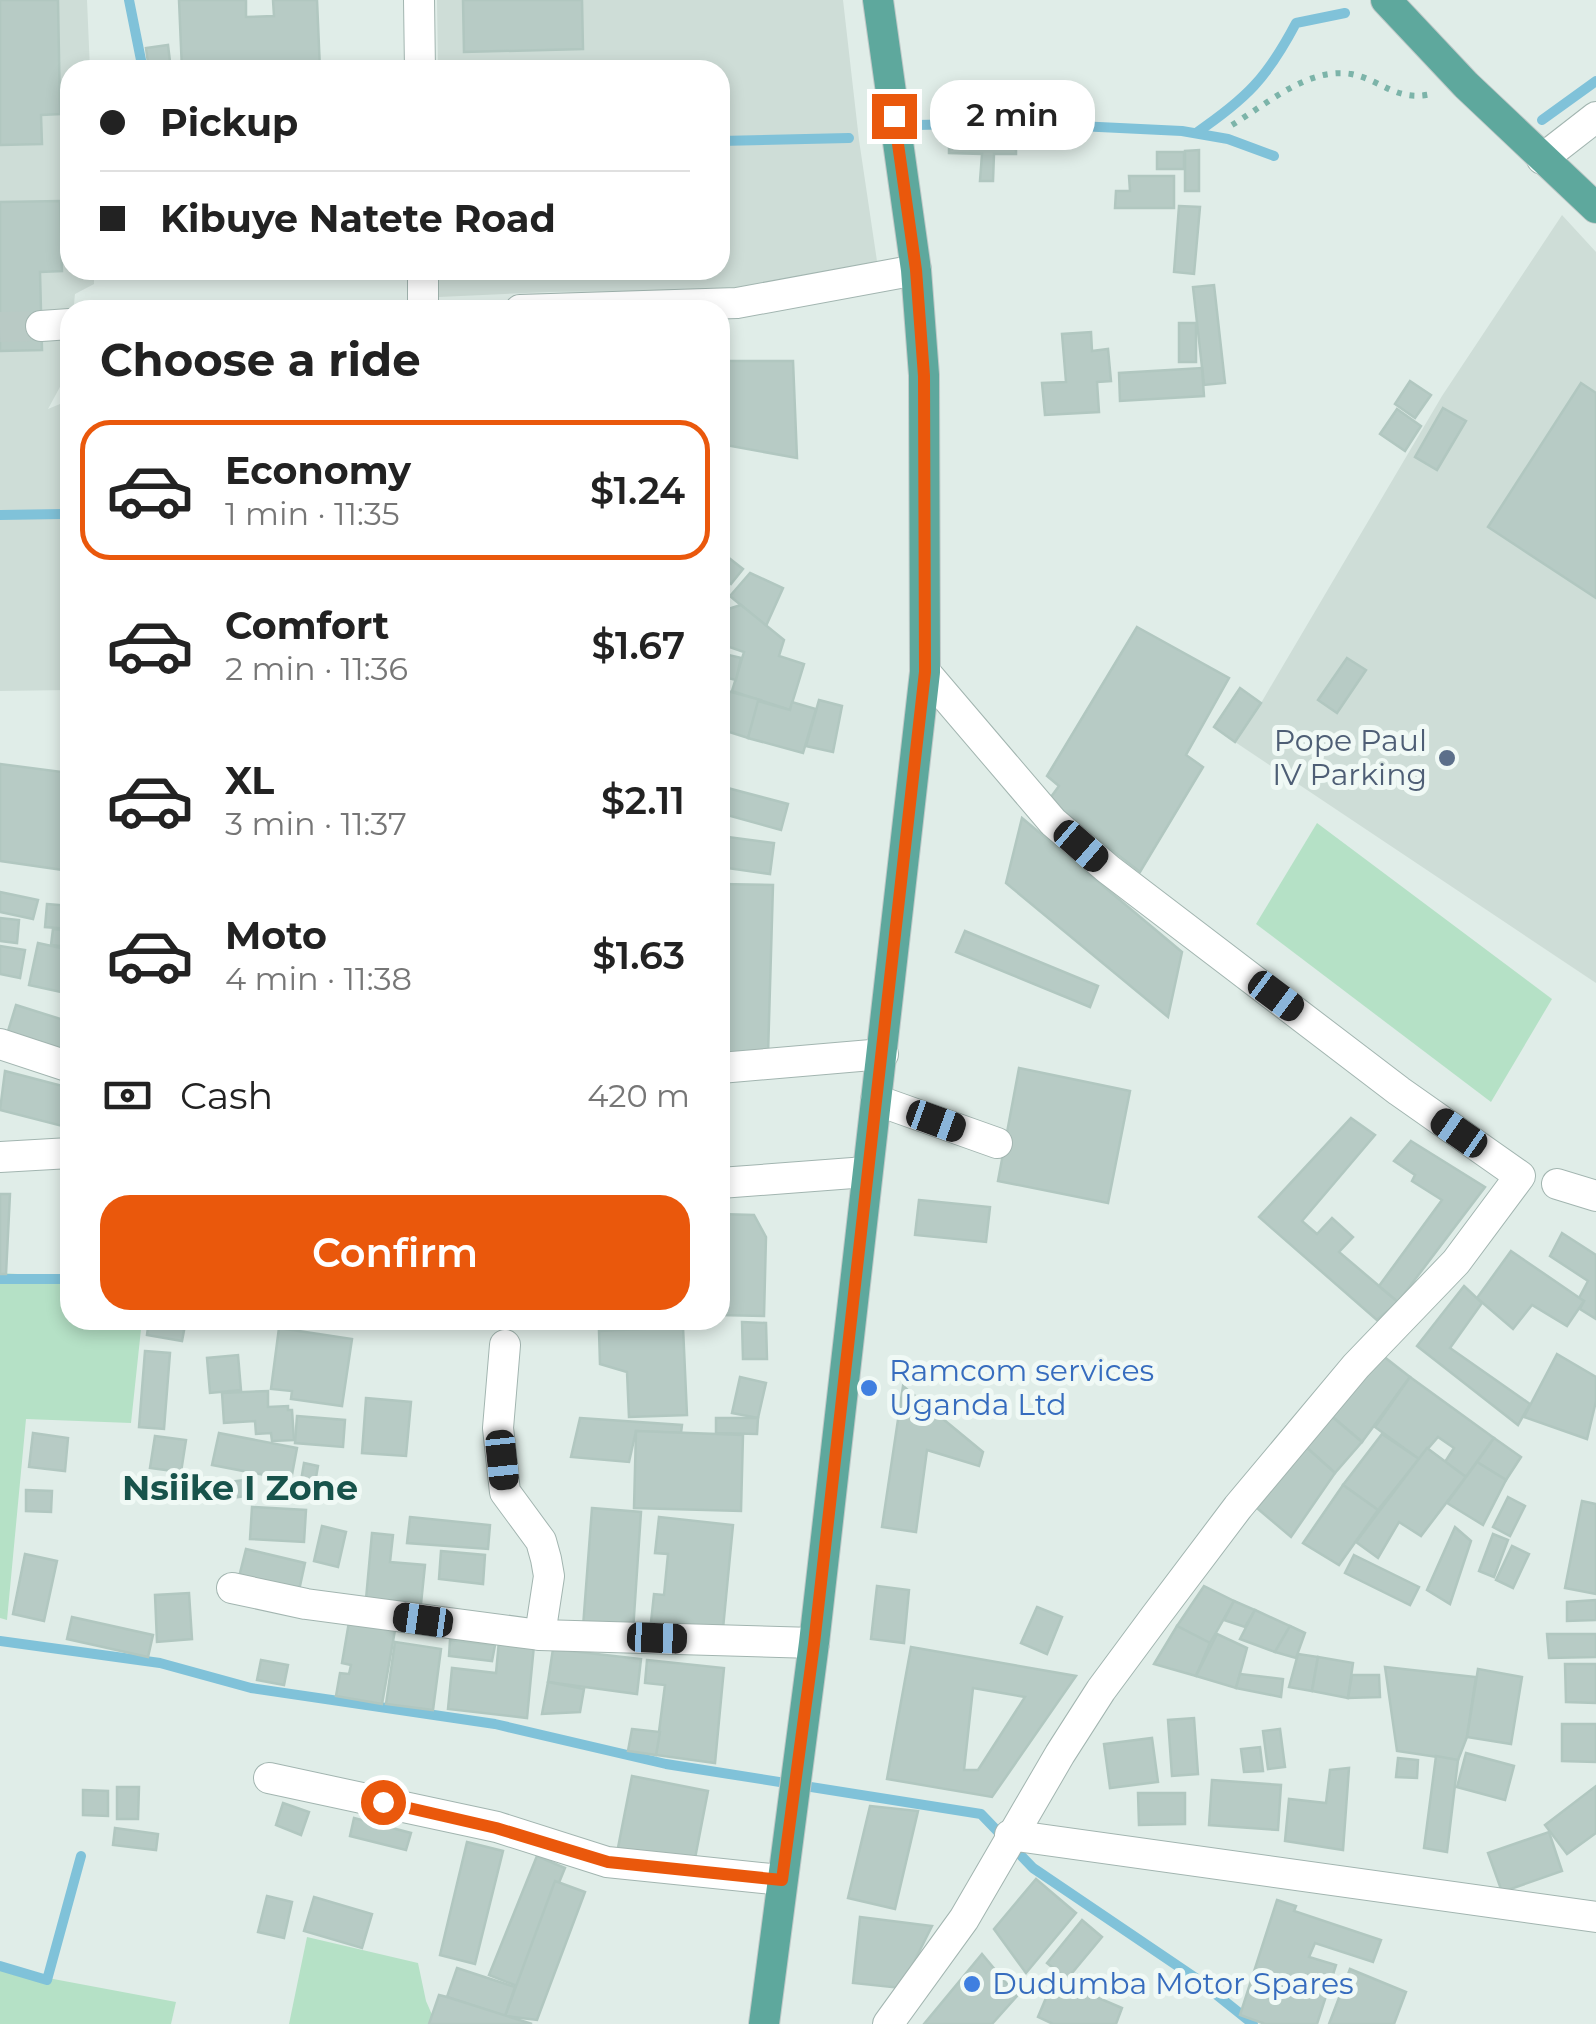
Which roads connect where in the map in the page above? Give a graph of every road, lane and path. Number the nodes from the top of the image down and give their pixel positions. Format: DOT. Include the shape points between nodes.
graph roads {
  1 [pos="419,0"];
  2 [pos="878,0"];
  3 [pos="1386,0"];
  4 [pos="420,60"];
  5 [pos="1466,85"];
  6 [pos="1596,117"];
  7 [pos="1232,125"];
  8 [pos="1542,159"];
  9 [pos="1596,208"];
  10 [pos="916,270"];
  11 [pos="730,304"];
  12 [pos="925,672"];
  13 [pos="0,1044"];
  14 [pos="883,1054"];
  15 [pos="60,1063"];
  16 [pos="730,1067"];
  17 [pos="876,1100"];
  18 [pos="996,1143"];
  19 [pos="60,1154"];
  20 [pos="0,1157"];
  21 [pos="866,1172"];
  22 [pos="730,1183"];
  23 [pos="1557,1184"];
  24 [pos="1596,1196"];
  25 [pos="504,1345"];
  26 [pos="232,1588"];
  27 [pos="540,1635"];
  28 [pos="814,1644"];
  29 [pos="269,1778"];
  30 [pos="1010,1835"];
  31 [pos="782,1880"];
  32 [pos="1596,1917"];
  33 [pos="764,2024"];
  34 [pos="888,2024"];
  1 -- 4 [label="street"];
  2 -- 10 [label="main road"];
  3 -- 5 [label="main road"];
  5 -- 7 [label="path" via="1412,98 1350,74 1312,76"];
  5 -- 8 [label="main road"];
  6 -- 8 [label="street"];
  8 -- 9 [label="main road"];
  10 -- 11 [label="street"];
  10 -- 12 [label="main road" via="924,376"];
  12 -- 14 [label="main road"];
  12 -- 30 [label="street" via="1053,822 1108,869 1520,1176 1456,1262 1356,1366 1238,1507 1101,1690"];
  13 -- 15 [label="street"];
  14 -- 16 [label="street"];
  14 -- 17 [label="main road"];
  17 -- 18 [label="street"];
  17 -- 21 [label="main road"];
  19 -- 20 [label="street"];
  21 -- 22 [label="street"];
  21 -- 28 [label="main road"];
  23 -- 24 [label="street"];
  25 -- 27 [label="street" via="498,1428 505,1492 541,1541 546,1559"];
  26 -- 27 [label="street"];
  27 -- 28 [label="street"];
  28 -- 31 [label="main road"];
  29 -- 31 [label="street" via="496,1828 608,1862"];
  30 -- 32 [label="street"];
  30 -- 34 [label="street" via="964,1919"];
  31 -- 33 [label="main road"];
}
